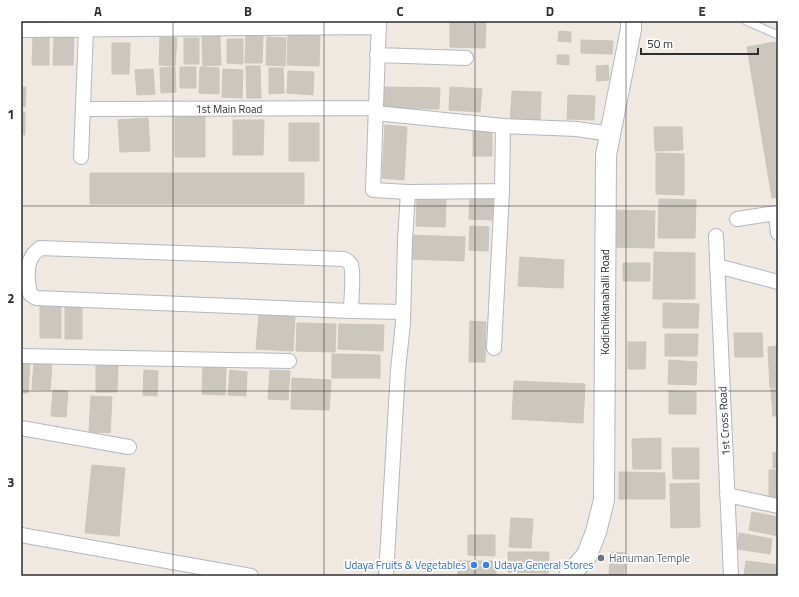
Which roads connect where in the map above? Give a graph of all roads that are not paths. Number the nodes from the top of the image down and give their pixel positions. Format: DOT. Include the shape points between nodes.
graph roads {
  1 [pos="631,21"];
  2 [pos="746,21"];
  3 [pos="378,24"];
  4 [pos="21,30"];
  5 [pos="86,30"];
  6 [pos="778,35"];
  7 [pos="377,55"];
  8 [pos="466,58"];
  9 [pos="83,109"];
  10 [pos="376,111"];
  11 [pos="503,126"];
  12 [pos="610,134"];
  13 [pos="81,157"];
  14 [pos="502,191"];
  15 [pos="408,192"];
  16 [pos="777,213"];
  17 [pos="737,219"];
  18 [pos="778,233"];
  19 [pos="716,236"];
  20 [pos="717,266"];
  21 [pos="778,282"];
  22 [pos="351,312"];
  23 [pos="403,312"];
  24 [pos="494,348"];
  25 [pos="21,356"];
  26 [pos="289,361"];
  27 [pos="21,428"];
  28 [pos="129,447"];
  29 [pos="727,495"];
  30 [pos="778,506"];
  31 [pos="21,535"];
  32 [pos="251,576"];
  33 [pos="386,576"];
  34 [pos="569,576"];
  35 [pos="731,576"];
  1 -- 12 [label="street, Kodichikkanahalli Road"];
  2 -- 6 [label="lane"];
  3 -- 5 [label="street"];
  3 -- 7 [label="street"];
  4 -- 5 [label="street"];
  5 -- 9 [label="street"];
  7 -- 8 [label="street"];
  7 -- 10 [label="street"];
  9 -- 10 [label="street, 1st Main Road"];
  9 -- 13 [label="street"];
  10 -- 11 [label="street, 1st Main Road"];
  10 -- 15 [label="street" via="373,190"];
  11 -- 12 [label="street, 1st Main Road" via="577,129"];
  11 -- 14 [label="street"];
  12 -- 34 [label="street, Kodichikkanahalli Road" via="606,155 604,500 587,555"];
  14 -- 15 [label="street"];
  14 -- 24 [label="street"];
  15 -- 23 [label="street"];
  16 -- 17 [label="street"];
  16 -- 18 [label="street"];
  19 -- 20 [label="street, 1st Cross Road"];
  20 -- 21 [label="street"];
  20 -- 29 [label="street, 1st Cross Road"];
  22 -- 22 [label="street" via="36,298 30,294 29,265 32,255 40,248 344,259 351,266"];
  22 -- 23 [label="street"];
  23 -- 33 [label="street"];
  25 -- 26 [label="street"];
  27 -- 28 [label="street"];
  29 -- 30 [label="street"];
  29 -- 35 [label="street, 1st Cross Road"];
  31 -- 32 [label="street"];
}
